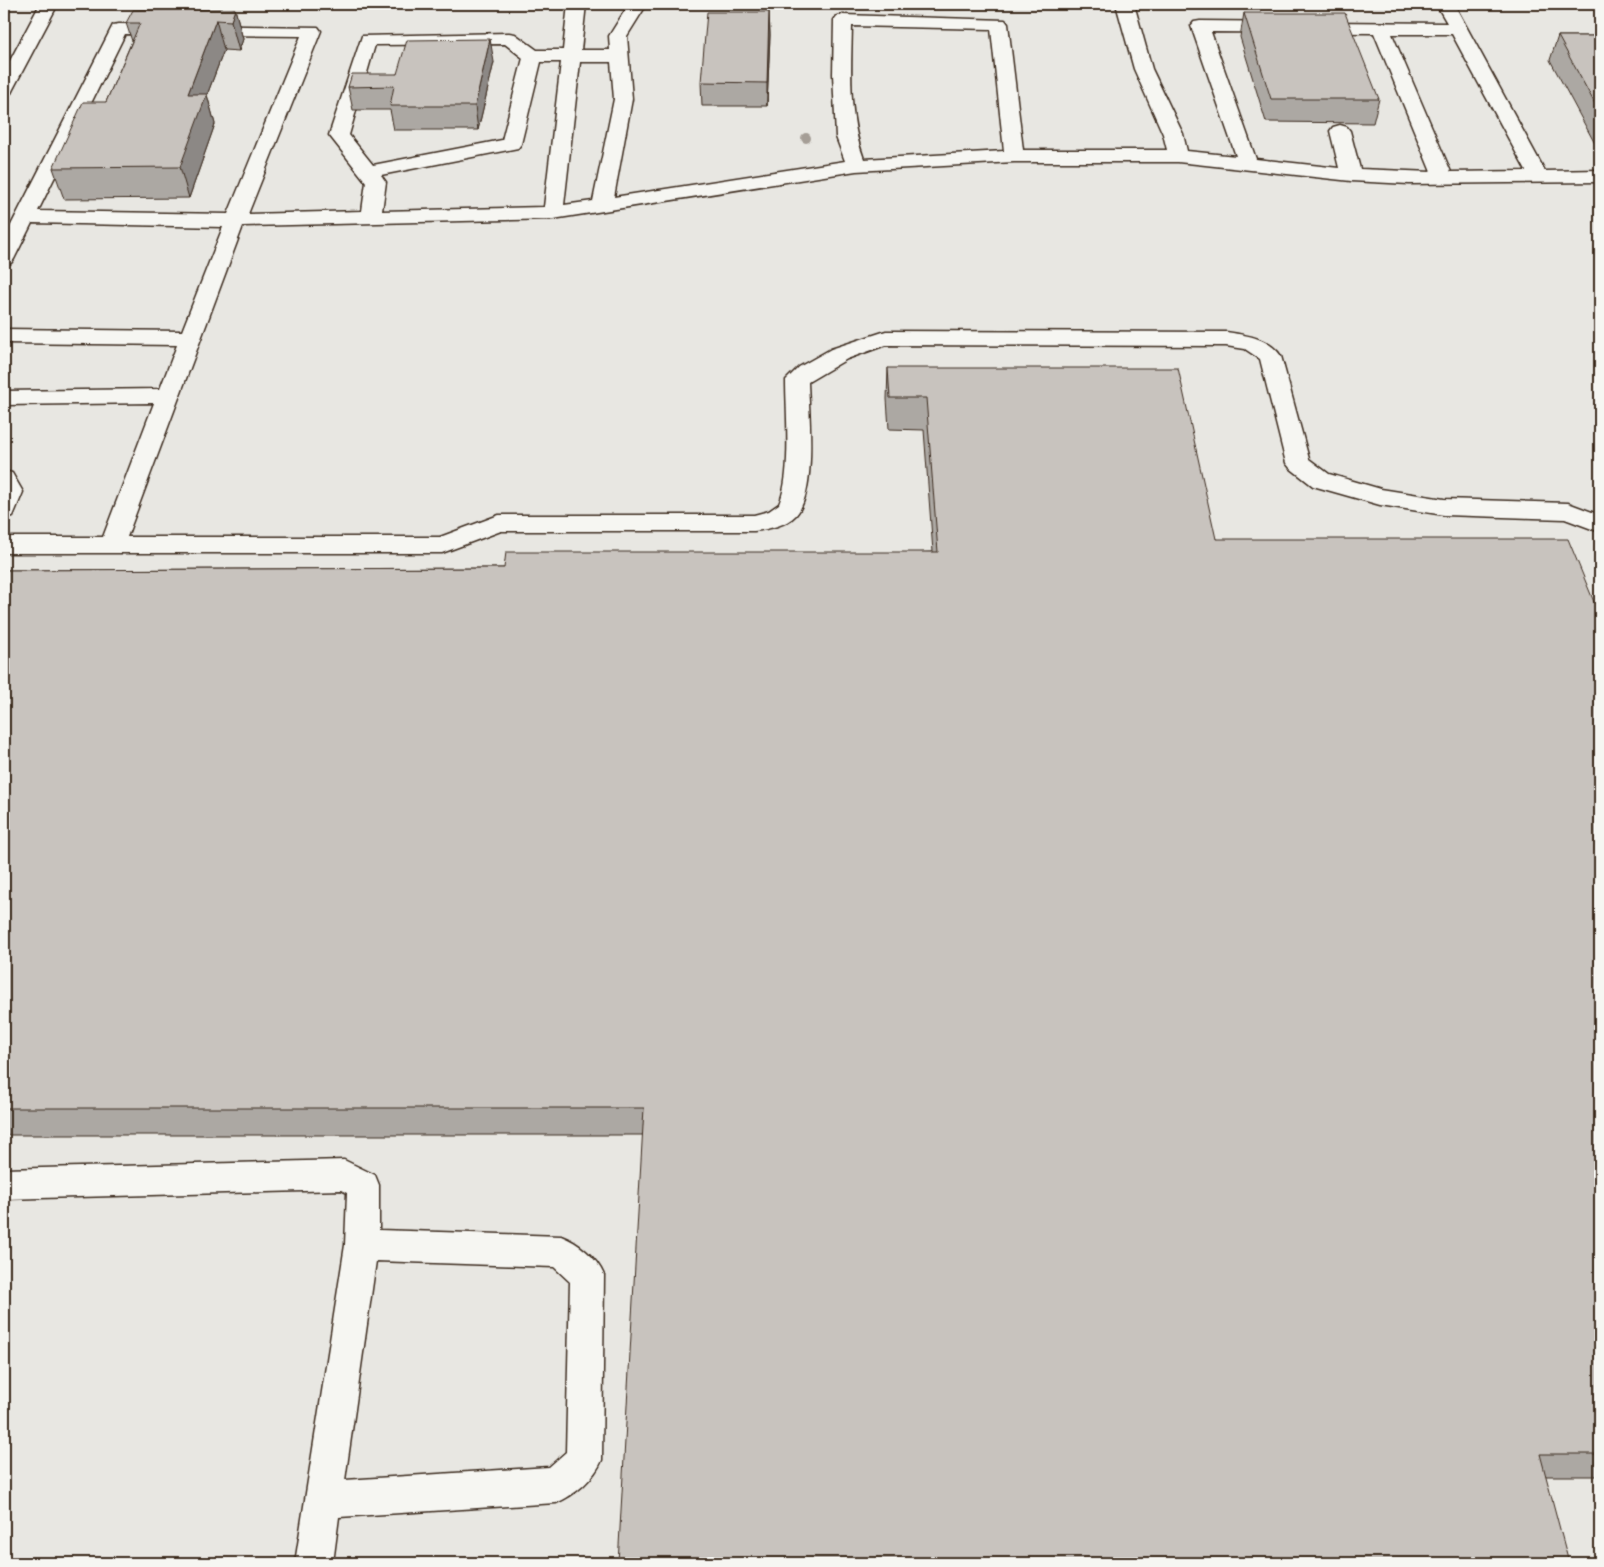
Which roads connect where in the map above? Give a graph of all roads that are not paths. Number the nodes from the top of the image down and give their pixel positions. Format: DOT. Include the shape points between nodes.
graph roads {
  1 [pos="49,4"];
  2 [pos="577,4"];
  3 [pos="638,4"];
  4 [pos="1125,4"];
  5 [pos="1445,4"];
  6 [pos="1381,28"];
  7 [pos="1459,29"];
  8 [pos="533,56"];
  9 [pos="572,56"];
  10 [pos="619,56"];
  11 [pos="4,89"];
  12 [pos="1340,131"];
  13 [pos="1014,156"];
  14 [pos="1178,156"];
  15 [pos="1248,164"];
  16 [pos="856,165"];
  17 [pos="368,172"];
  18 [pos="1351,175"];
  19 [pos="1539,176"];
  20 [pos="1600,176"];
  21 [pos="1443,177"];
  22 [pos="602,205"];
  23 [pos="553,213"];
  24 [pos="25,217"];
  25 [pos="371,217"];
  26 [pos="234,221"];
  27 [pos="4,259"];
  28 [pos="4,336"];
  29 [pos="190,338"];
  30 [pos="168,396"];
  31 [pos="4,398"];
  32 [pos="4,479"];
  33 [pos="4,510"];
  34 [pos="1600,524"];
  35 [pos="4,545"];
  36 [pos="112,545"];
  37 [pos="4,1184"];
  38 [pos="362,1245"];
  39 [pos="324,1500"];
  40 [pos="314,1563"];
  1 -- 11 [label="main road"];
  2 -- 9 [label="main road"];
  3 -- 10 [label="main road" via="618,36"];
  4 -- 14 [label="main road" via="1143,69 1173,134"];
  5 -- 7 [label="main road"];
  6 -- 7 [label="main road"];
  6 -- 15 [label="main road" via="1200,26"];
  6 -- 21 [label="main road"];
  7 -- 19 [label="main road"];
  8 -- 9 [label="main road"];
  8 -- 17 [label="main road" via="511,144"];
  8 -- 17 [label="main road" via="508,38 368,40 339,135"];
  9 -- 10 [label="main road"];
  9 -- 23 [label="main road"];
  10 -- 22 [label="main road" via="622,99"];
  12 -- 18 [label="main road"];
  13 -- 14 [label="main road"];
  13 -- 16 [label="main road"];
  13 -- 16 [label="main road" via="999,24 843,20 846,138"];
  14 -- 15 [label="main road"];
  15 -- 18 [label="main road"];
  16 -- 22 [label="main road"];
  17 -- 25 [label="main road" via="376,182"];
  18 -- 21 [label="main road"];
  19 -- 20 [label="main road"];
  19 -- 21 [label="main road"];
  22 -- 23 [label="main road"];
  23 -- 25 [label="main road"];
  24 -- 26 [label="main road"];
  24 -- 26 [label="main road" via="119,28 312,31"];
  24 -- 27 [label="main road"];
  25 -- 26 [label="main road"];
  26 -- 29 [label="main road"];
  28 -- 29 [label="main road"];
  29 -- 30 [label="main road"];
  30 -- 31 [label="main road"];
  30 -- 36 [label="main road"];
  32 -- 33 [label="main road" via="11,492"];
  34 -- 36 [label="main road" via="1568,511 1444,508 1380,497 1322,480 1298,463 1270,356 1261,348 1238,340 1156,337 886,338 844,350 797,380 794,499 790,507 776,518 764,522 499,523 442,545"];
  35 -- 36 [label="main road"];
  37 -- 38 [label="main road" via="344,1175 363,1185"];
  38 -- 39 [label="main road"];
  38 -- 39 [label="main road" via="561,1252 587,1275 584,1460 556,1485"];
  39 -- 40 [label="main road"];
}
